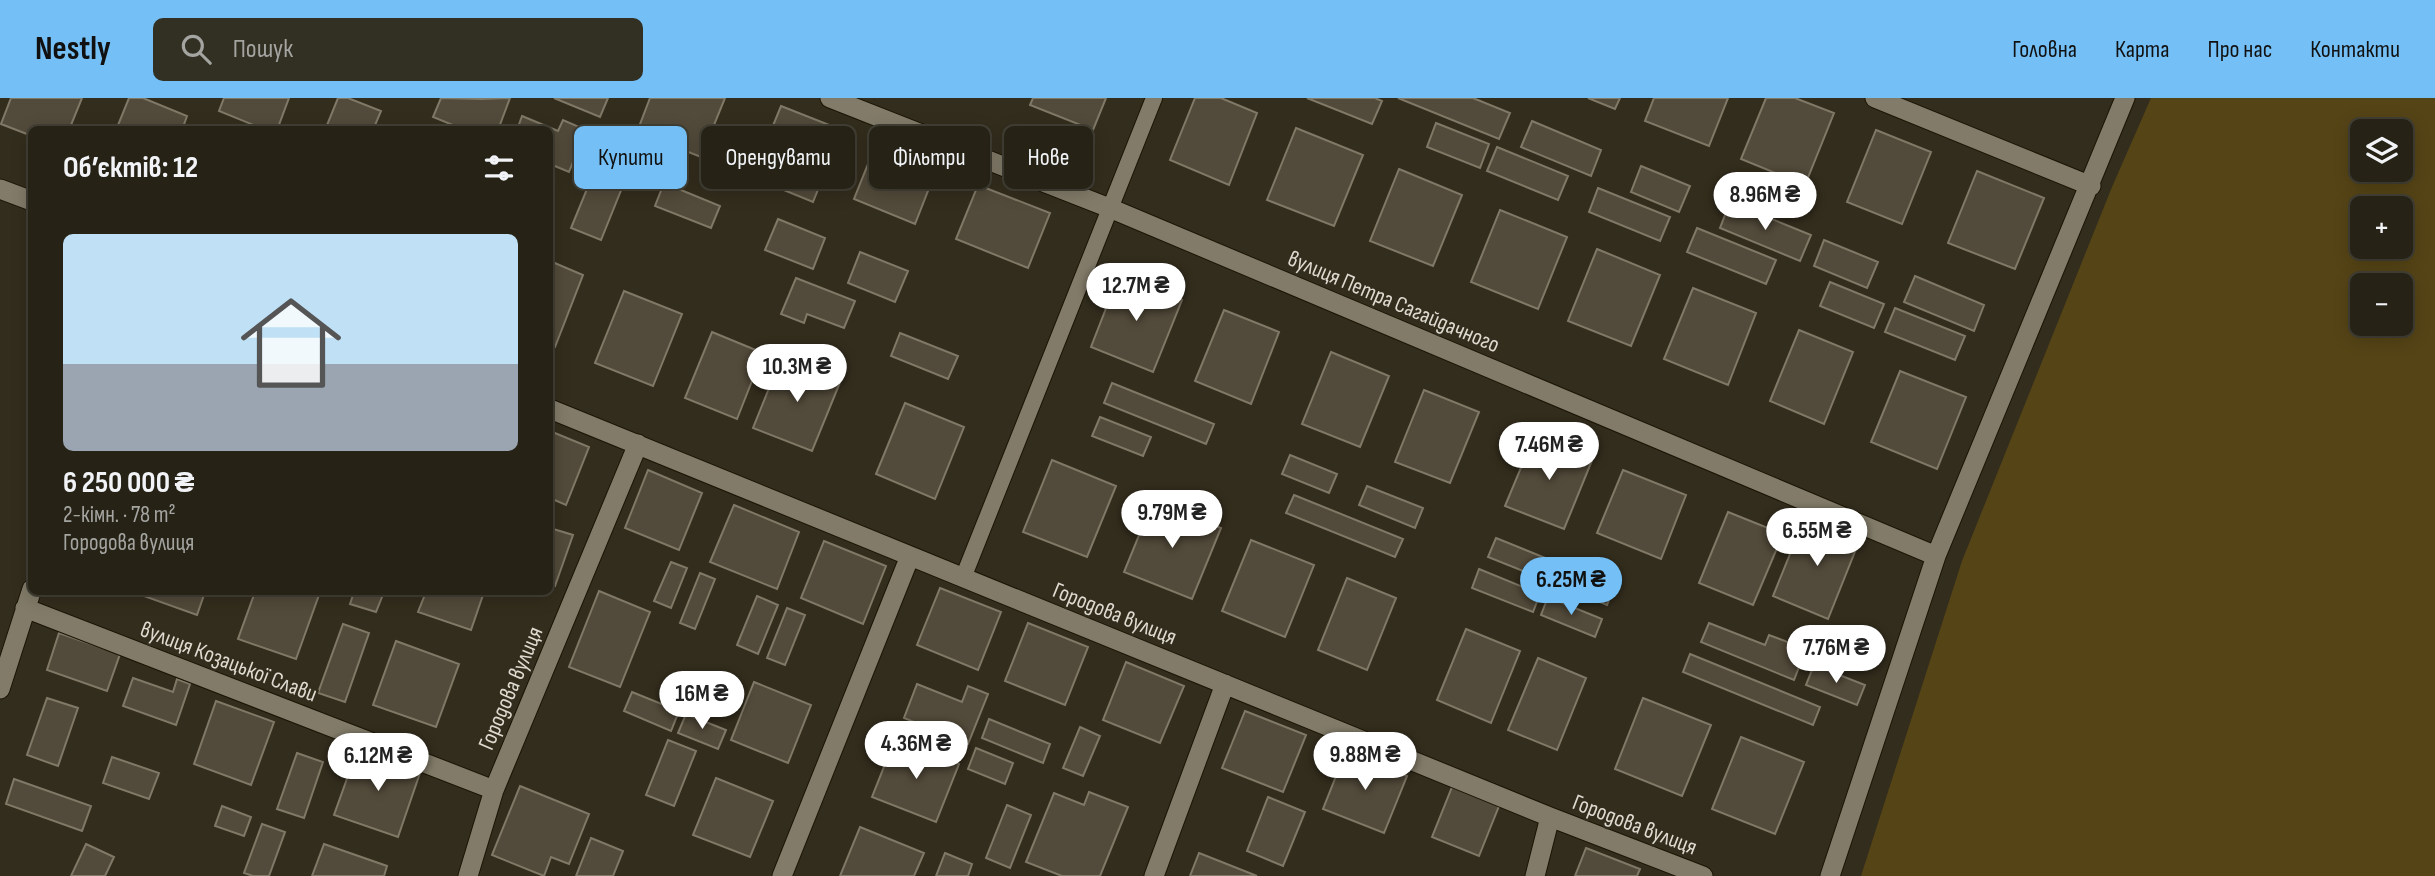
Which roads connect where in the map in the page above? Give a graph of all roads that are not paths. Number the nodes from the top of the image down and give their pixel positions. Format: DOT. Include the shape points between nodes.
graph roads {
  1 [pos="830,98"];
  2 [pos="1154,98"];
  3 [pos="1875,98"];
  4 [pos="2125,98"];
  5 [pos="2091,186"];
  6 [pos="0,188"];
  7 [pos="28,199"];
  8 [pos="1112,209"];
  9 [pos="553,410"];
  10 [pos="638,444"];
  11 [pos="910,556"];
  12 [pos="1936,556"];
  13 [pos="963,578"];
  14 [pos="29,595"];
  15 [pos="24,608"];
  16 [pos="1225,684"];
  17 [pos="0,690"];
  18 [pos="494,790"];
  19 [pos="1550,817"];
  20 [pos="468,876"];
  21 [pos="782,876"];
  22 [pos="1154,876"];
  23 [pos="1535,876"];
  24 [pos="1703,876"];
  25 [pos="1830,876"];
  1 -- 8 [label="street, вулиця Петра Сагайдачного"];
  2 -- 8 [label="lane"];
  3 -- 5 [label="street"];
  4 -- 5 [label="street"];
  5 -- 12 [label="street"];
  6 -- 7 [label="street"];
  8 -- 12 [label="street, вулиця Петра Сагайдачного"];
  8 -- 13 [label="lane"];
  9 -- 10 [label="street, Городова вулиця"];
  10 -- 11 [label="street, Городова вулиця"];
  10 -- 18 [label="street, Городова вулиця"];
  11 -- 13 [label="street, Городова вулиця"];
  11 -- 21 [label="street"];
  12 -- 25 [label="street"];
  13 -- 16 [label="street, Городова вулиця"];
  14 -- 15 [label="street"];
  15 -- 17 [label="street"];
  15 -- 18 [label="street, вулиця Козацької Слави"];
  16 -- 19 [label="street, Городова вулиця"];
  16 -- 22 [label="street"];
  18 -- 20 [label="street, Городова вулиця"];
  19 -- 23 [label="street, Городова вулиця"];
  19 -- 24 [label="street, Городова вулиця"];
}
